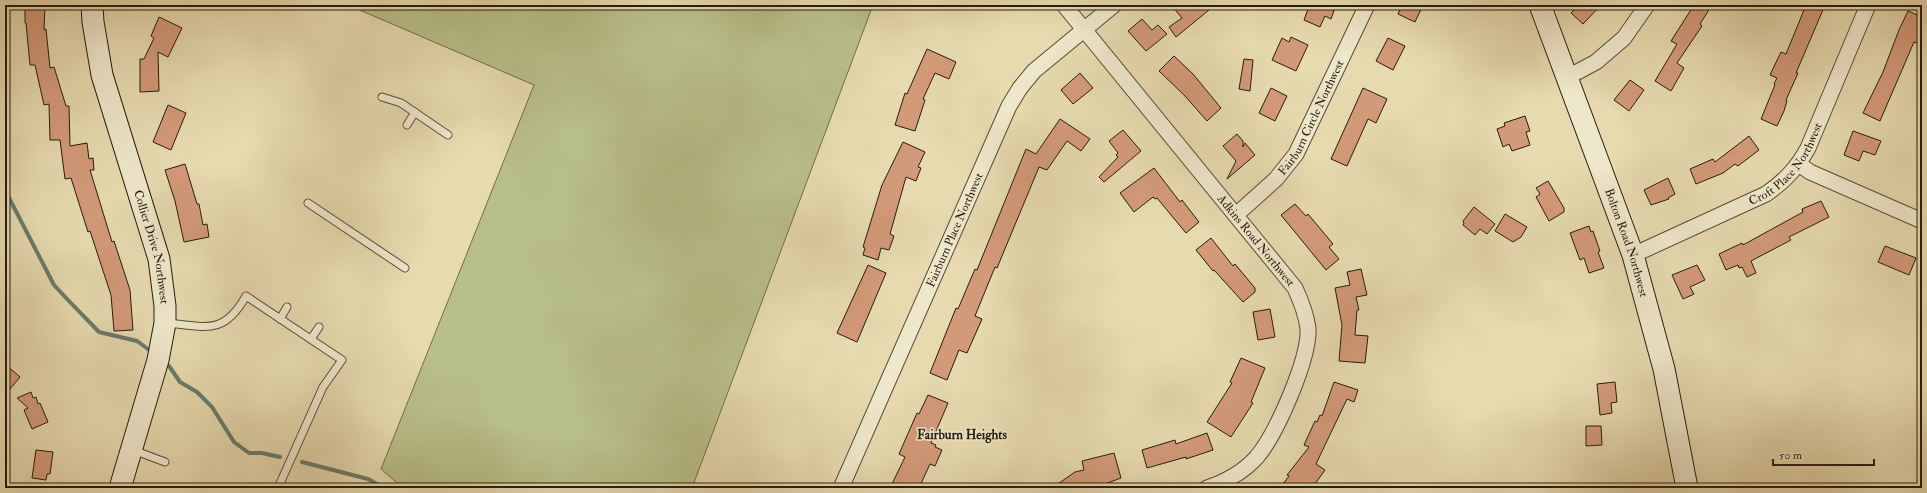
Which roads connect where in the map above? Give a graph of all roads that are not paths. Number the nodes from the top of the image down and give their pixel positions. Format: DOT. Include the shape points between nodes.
graph roads {
  1 [pos="92,5"];
  2 [pos="1064,5"];
  3 [pos="1114,5"];
  4 [pos="1367,5"];
  5 [pos="1540,5"];
  6 [pos="1647,5"];
  7 [pos="1868,5"];
  8 [pos="1084,29"];
  9 [pos="1568,77"];
  10 [pos="382,97"];
  11 [pos="416,112"];
  12 [pos="407,125"];
  13 [pos="448,135"];
  14 [pos="1799,164"];
  15 [pos="308,203"];
  16 [pos="1236,215"];
  17 [pos="344,218"];
  18 [pos="1922,221"];
  19 [pos="340,225"];
  20 [pos="1633,255"];
  21 [pos="405,268"];
  22 [pos="287,307"];
  23 [pos="280,319"];
  24 [pos="165,323"];
  25 [pos="319,328"];
  26 [pos="311,340"];
  27 [pos="132,449"];
  28 [pos="165,462"];
  29 [pos="120,488"];
  30 [pos="278,488"];
  31 [pos="841,488"];
  32 [pos="1207,488"];
  33 [pos="1687,488"];
  1 -- 24 [label="street, Collier Drive Northwest" via="92,22 102,75 159,259 164,289"];
  2 -- 8 [label="street, Adkins Road Northwest"];
  3 -- 8 [label="street, Fairburn Place Northwest"];
  4 -- 16 [label="street, Fairburn Circle Northwest" via="1296,154 1276,179"];
  5 -- 9 [label="street, Bolton Road Northwest"];
  6 -- 9 [label="street" via="1624,38 1596,62"];
  7 -- 14 [label="street, Croft Place Northwest"];
  8 -- 16 [label="street, Adkins Road Northwest"];
  8 -- 31 [label="street, Fairburn Place Northwest" via="1034,71 1009,106"];
  9 -- 20 [label="street, Bolton Road Northwest"];
  10 -- 11 [label="lane" via="401,103"];
  11 -- 12 [label="lane"];
  11 -- 13 [label="lane"];
  14 -- 18 [label="street" via="1810,172"];
  14 -- 20 [label="street, Croft Place Northwest" via="1783,182 1766,194"];
  15 -- 19 [label="lane"];
  16 -- 32 [label="street, Adkins Road Northwest" via="1295,288 1305,313 1308,328 1307,347 1301,368 1273,432 1256,457 1239,472 1220,484"];
  17 -- 19 [label="lane"];
  19 -- 21 [label="lane"];
  20 -- 33 [label="street, Bolton Road Northwest" via="1664,369"];
  22 -- 23 [label="lane"];
  23 -- 24 [label="lane" via="246,296 236,312 223,323 208,327"];
  23 -- 26 [label="lane"];
  24 -- 27 [label="street, Collier Drive Northwest" via="158,360"];
  25 -- 26 [label="lane"];
  26 -- 30 [label="lane" via="342,360 323,387"];
  27 -- 28 [label="lane"];
  27 -- 29 [label="street, Collier Drive Northwest"];
}
